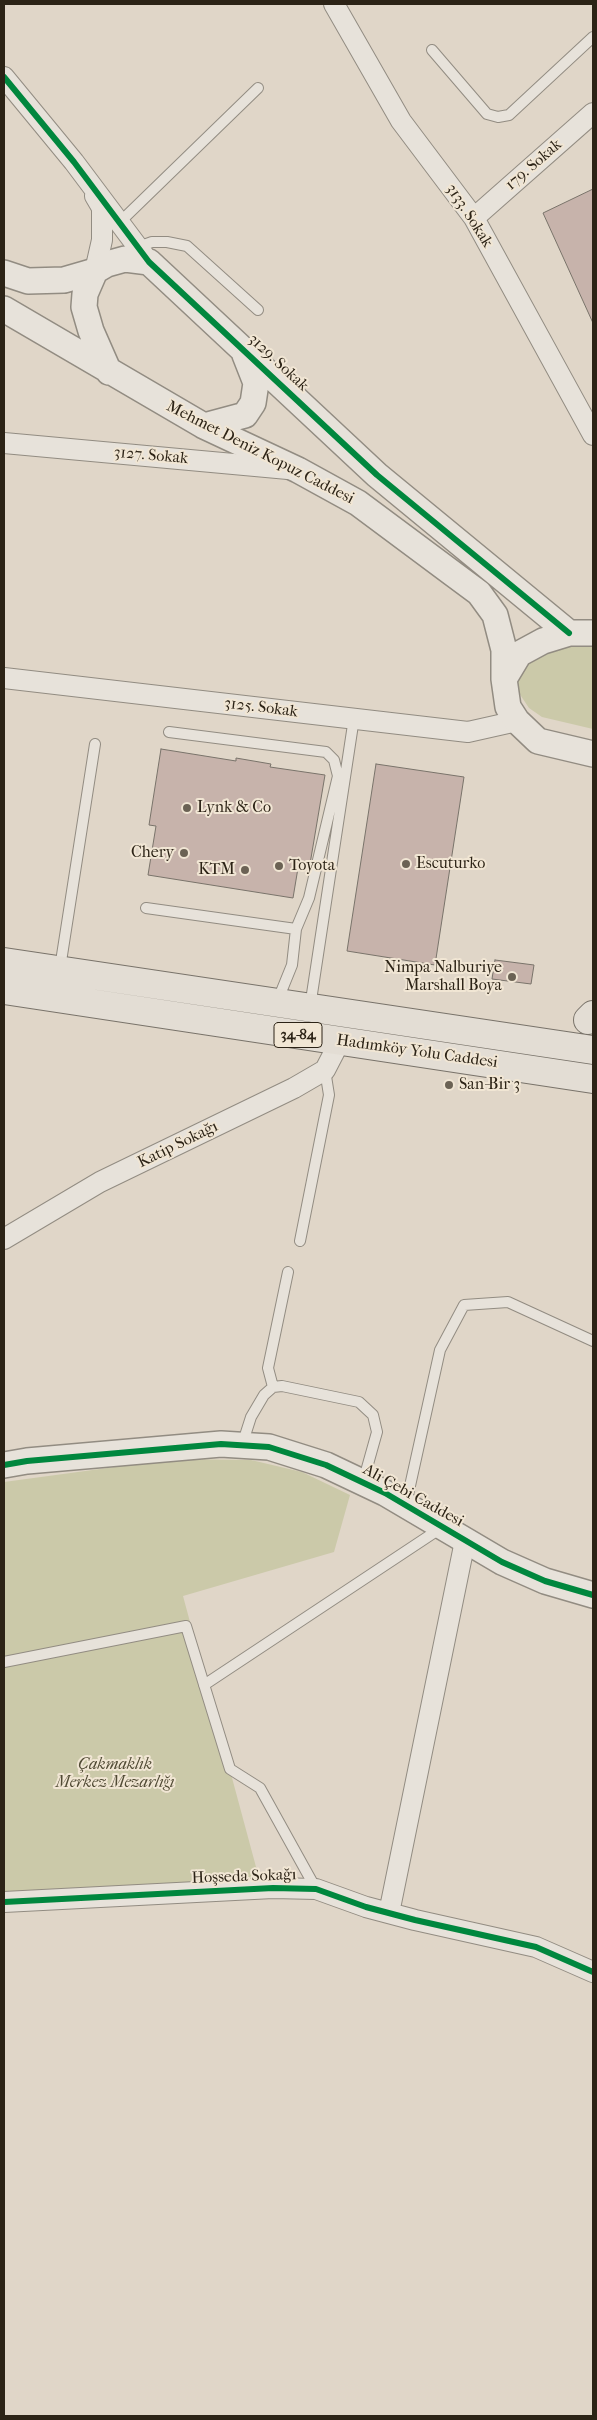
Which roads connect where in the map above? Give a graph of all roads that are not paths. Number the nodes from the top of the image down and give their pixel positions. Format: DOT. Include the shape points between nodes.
graph roads {
  1 [pos="334,4"];
  2 [pos="593,37"];
  3 [pos="432,50"];
  4 [pos="4,77"];
  5 [pos="258,88"];
  6 [pos="593,112"];
  7 [pos="74,162"];
  8 [pos="474,218"];
  9 [pos="120,222"];
  10 [pos="144,254"];
  11 [pos="95,271"];
  12 [pos="4,273"];
  13 [pos="4,309"];
  14 [pos="258,310"];
  15 [pos="244,350"];
  16 [pos="109,372"];
  17 [pos="204,426"];
  18 [pos="593,435"];
  19 [pos="4,443"];
  20 [pos="298,470"];
  21 [pos="581,633"];
  22 [pos="4,678"];
  23 [pos="504,679"];
  24 [pos="354,718"];
  25 [pos="517,721"];
  26 [pos="169,732"];
  27 [pos="95,744"];
  28 [pos="593,754"];
  29 [pos="146,908"];
  30 [pos="296,928"];
  31 [pos="4,962"];
  32 [pos="60,971"];
  33 [pos="4,990"];
  34 [pos="276,1003"];
  35 [pos="309,1008"];
  36 [pos="340,1041"];
  37 [pos="587,1049"];
  38 [pos="325,1070"];
  39 [pos="588,1078"];
  40 [pos="4,1238"];
  41 [pos="300,1241"];
  42 [pos="288,1272"];
  43 [pos="593,1341"];
  44 [pos="273,1387"];
  45 [pos="242,1446"];
  46 [pos="4,1465"];
  47 [pos="363,1482"];
  48 [pos="406,1505"];
  49 [pos="442,1527"];
  50 [pos="465,1541"];
  51 [pos="593,1595"];
  52 [pos="4,1662"];
  53 [pos="204,1685"];
  54 [pos="316,1889"];
  55 [pos="4,1902"];
  56 [pos="389,1913"];
  57 [pos="593,1972"];
  1 -- 8 [label="street, 3133. Sokak" via="401,121"];
  2 -- 3 [label="lane" via="509,115 498,117 487,114"];
  4 -- 7 [label="street, 3129. Sokak"];
  5 -- 9 [label="lane"];
  6 -- 8 [label="street, 179. Sokak"];
  7 -- 9 [label="street, 3129. Sokak"];
  7 -- 11 [label="street" via="102,208 102,240"];
  8 -- 18 [label="street, 3133. Sokak"];
  9 -- 10 [label="street, 3129. Sokak"];
  10 -- 11 [label="street" via="107,264"];
  10 -- 14 [label="lane" via="159,242 187,246"];
  10 -- 15 [label="street, 3129. Sokak"];
  11 -- 12 [label="street" via="64,280 28,281"];
  11 -- 16 [label="street" via="85,294 84,307"];
  13 -- 16 [label="street, Mehmet Deniz Kopuz Caddesi"];
  15 -- 17 [label="street" via="256,383 253,403 245,415"];
  15 -- 21 [label="street, 3129. Sokak" via="376,475"];
  16 -- 17 [label="street, Mehmet Deniz Kopuz Caddesi"];
  17 -- 20 [label="street, Mehmet Deniz Kopuz Caddesi"];
  19 -- 20 [label="street, 3127. Sokak"];
  20 -- 23 [label="street, Mehmet Deniz Kopuz Caddesi" via="358,503 479,593 495,615 504,650"];
  21 -- 23 [label="street" via="543,641 519,654"];
  22 -- 24 [label="street, 3125. Sokak"];
  23 -- 25 [label="street, Mehmet Deniz Kopuz Caddesi" via="507,705"];
  24 -- 25 [label="street, 3125. Sokak" via="468,732"];
  24 -- 35 [label="lane"];
  25 -- 28 [label="street" via="538,741"];
  26 -- 30 [label="lane" via="326,752 334,760 338,776 309,898"];
  27 -- 32 [label="lane"];
  29 -- 30 [label="lane"];
  30 -- 34 [label="lane" via="292,965"];
  31 -- 32 [label="main road, Hadımköy Yolu Caddesi / 34-84"];
  32 -- 34 [label="main road, Hadımköy Yolu Caddesi / 34-84"];
  33 -- 36 [label="main road, Hadımköy Yolu Caddesi / 34-84"];
  34 -- 35 [label="main road, Hadımköy Yolu Caddesi / 34-84"];
  35 -- 37 [label="main road, Hadımköy Yolu Caddesi / 34-84"];
  36 -- 38 [label="street"];
  36 -- 39 [label="main road, Hadımköy Yolu Caddesi / 34-84"];
  37 -- 39 [label="main road" via="580,1065"];
  38 -- 40 [label="street, Katip Sokağı" via="100,1182"];
  38 -- 41 [label="lane" via="329,1095"];
  42 -- 44 [label="lane" via="268,1368"];
  43 -- 48 [label="lane" via="508,1302 464,1305 440,1350"];
  44 -- 45 [label="lane" via="264,1395 251,1418"];
  44 -- 47 [label="lane" via="282,1386 359,1402 373,1415 377,1432"];
  45 -- 46 [label="street, Ali Çebi Caddesi" via="221,1444"];
  45 -- 47 [label="street, Ali Çebi Caddesi" via="269,1447 326,1465"];
  47 -- 48 [label="street, Ali Çebi Caddesi"];
  48 -- 49 [label="street, Ali Çebi Caddesi"];
  49 -- 50 [label="street, Ali Çebi Caddesi"];
  49 -- 53 [label="lane"];
  50 -- 51 [label="street, Ali Çebi Caddesi" via="545,1581"];
  50 -- 56 [label="street"];
  52 -- 53 [label="lane" via="186,1626"];
  53 -- 54 [label="lane" via="230,1769 260,1788"];
  54 -- 55 [label="street, Hoşseda Sokağı" via="272,1888"];
  54 -- 56 [label="street, Hoşseda Sokağı"];
  56 -- 57 [label="street, Hoşseda Sokağı" via="536,1947"];
}
